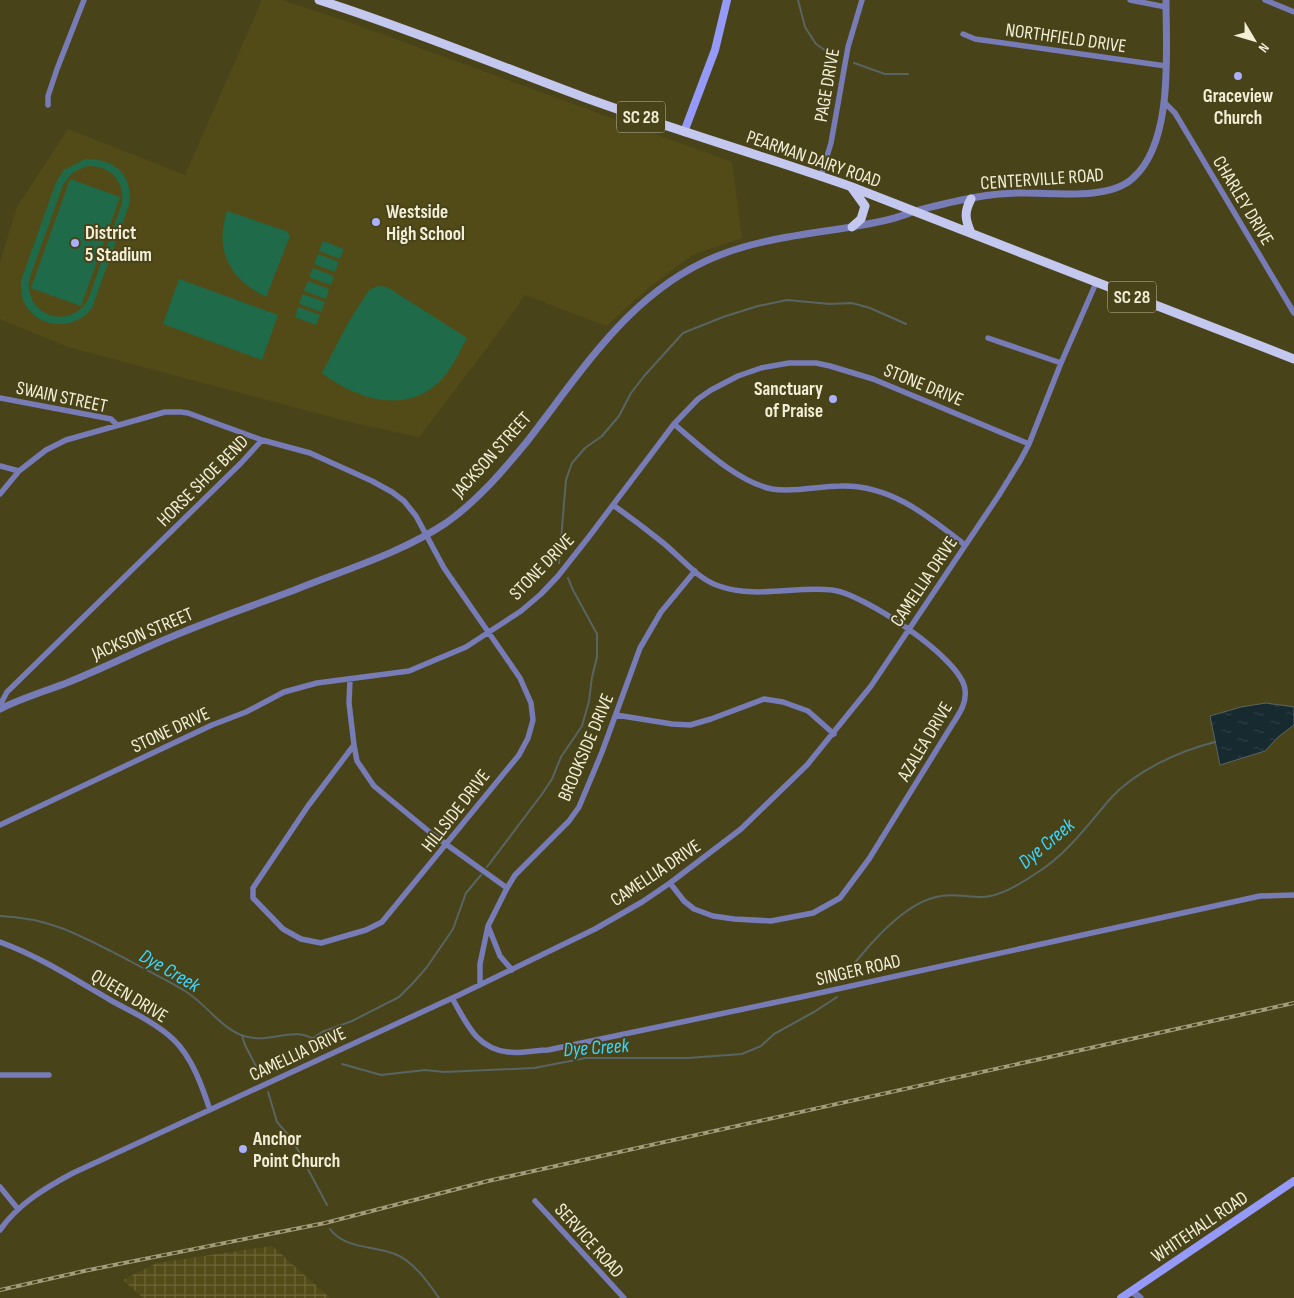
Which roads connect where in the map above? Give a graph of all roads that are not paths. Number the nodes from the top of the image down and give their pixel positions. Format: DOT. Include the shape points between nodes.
graph roads {
  1 [pos="84,0"];
  2 [pos="727,0"];
  3 [pos="862,0"];
  4 [pos="1130,0"];
  5 [pos="1265,0"];
  6 [pos="325,1"];
  7 [pos="1166,4"];
  8 [pos="1294,12"];
  9 [pos="963,34"];
  10 [pos="1166,66"];
  11 [pos="1165,103"];
  12 [pos="48,105"];
  13 [pos="684,132"];
  14 [pos="821,176"];
  15 [pos="852,187"];
  16 [pos="971,199"];
  17 [pos="915,211"];
  18 [pos="852,227"];
  19 [pos="970,232"];
  20 [pos="1096,283"];
  21 [pos="1294,313"];
  22 [pos="988,338"];
  23 [pos="1294,359"];
  24 [pos="1061,364"];
  25 [pos="0,398"];
  26 [pos="674,424"];
  27 [pos="117,425"];
  28 [pos="262,440"];
  29 [pos="1029,444"];
  30 [pos="0,466"];
  31 [pos="19,471"];
  32 [pos="0,494"];
  33 [pos="613,505"];
  34 [pos="426,535"];
  35 [pos="965,545"];
  36 [pos="695,571"];
  37 [pos="909,630"];
  38 [pos="488,632"];
  39 [pos="350,680"];
  40 [pos="0,705"];
  41 [pos="0,709"];
  42 [pos="616,715"];
  43 [pos="834,734"];
  44 [pos="354,746"];
  45 [pos="0,825"];
  46 [pos="447,844"];
  47 [pos="670,883"];
  48 [pos="506,888"];
  49 [pos="1294,895"];
  50 [pos="488,926"];
  51 [pos="0,942"];
  52 [pos="512,970"];
  53 [pos="480,985"];
  54 [pos="452,998"];
  55 [pos="49,1074"];
  56 [pos="0,1075"];
  57 [pos="210,1110"];
  58 [pos="1294,1181"];
  59 [pos="0,1187"];
  60 [pos="535,1201"];
  61 [pos="18,1209"];
  62 [pos="0,1230"];
  63 [pos="1132,1291"];
  64 [pos="624,1298"];
  65 [pos="1121,1298"];
  66 [pos="1140,1298"];
  1 -- 12 [label="street" via="54,78"];
  2 -- 13 [label="main road" via="715,50"];
  3 -- 14 [label="street, PAGE DRIVE" via="848,47 831,142"];
  4 -- 7 [label="street"];
  5 -- 8 [label="street"];
  6 -- 13 [label="highway, PEARMAN DAIRY ROAD / SC 28"];
  7 -- 10 [label="street, CENTERVILLE ROAD"];
  9 -- 10 [label="street, NORTHFIELD DRIVE" via="974,39"];
  10 -- 11 [label="street, CENTERVILLE ROAD"];
  11 -- 16 [label="street, CENTERVILLE ROAD" via="1151,153 1133,179 1120,187 1097,193 1020,193"];
  11 -- 21 [label="street, CHARLEY DRIVE" via="1175,113"];
  13 -- 14 [label="highway, PEARMAN DAIRY ROAD / SC 28"];
  14 -- 15 [label="highway, PEARMAN DAIRY ROAD / SC 28"];
  15 -- 17 [label="highway, PEARMAN DAIRY ROAD / SC 28"];
  15 -- 18 [label="highway" via="865,206 862,219"];
  16 -- 17 [label="street, CENTERVILLE ROAD"];
  16 -- 19 [label="highway" via="965,219"];
  17 -- 18 [label="street, JACKSON STREET"];
  17 -- 19 [label="highway, PEARMAN DAIRY ROAD / SC 28"];
  18 -- 34 [label="street, JACKSON STREET" via="744,246 694,266 662,286 610,334 492,483 458,514"];
  19 -- 20 [label="highway, PEARMAN DAIRY ROAD / SC 28"];
  20 -- 23 [label="highway, PEARMAN DAIRY ROAD / SC 28"];
  20 -- 24 [label="street, CAMELLIA DRIVE"];
  22 -- 24 [label="street"];
  24 -- 29 [label="street, CAMELLIA DRIVE"];
  25 -- 27 [label="street, SWAIN STREET" via="111,419"];
  26 -- 29 [label="street, STONE DRIVE" via="698,399 738,376 776,365 816,363 872,379"];
  26 -- 33 [label="street, STONE DRIVE"];
  26 -- 35 [label="street" via="754,483 771,489 842,486 884,493 908,503"];
  27 -- 28 [label="street, HORSE SHOE BEND" via="165,412 181,412"];
  27 -- 31 [label="street, HORSE SHOE BEND" via="66,440 46,450"];
  28 -- 34 [label="street, HILLSIDE DRIVE" via="310,453 392,492 416,516"];
  28 -- 40 [label="street, HORSE SHOE BEND" via="7,692"];
  29 -- 35 [label="street, CAMELLIA DRIVE"];
  30 -- 31 [label="street"];
  31 -- 32 [label="street, HORSE SHOE BEND"];
  33 -- 36 [label="street, AZALEA DRIVE" via="663,542"];
  33 -- 38 [label="street, STONE DRIVE" via="541,594"];
  34 -- 38 [label="street, HILLSIDE DRIVE" via="444,568"];
  34 -- 41 [label="street, JACKSON STREET" via="377,558 173,636"];
  35 -- 37 [label="street, CAMELLIA DRIVE"];
  36 -- 37 [label="street, AZALEA DRIVE" via="718,586 736,590 763,593 833,590 847,593 867,602"];
  36 -- 42 [label="street, BROOKSIDE DRIVE" via="661,612 640,648"];
  37 -- 43 [label="street, CAMELLIA DRIVE"];
  37 -- 47 [label="street, AZALEA DRIVE" via="938,652 958,673 966,689 964,705 873,852 840,898 813,913 780,920 734,919 694,909"];
  38 -- 39 [label="street, STONE DRIVE" via="466,647 409,672"];
  38 -- 46 [label="street, HILLSIDE DRIVE" via="520,678 531,703 533,720 519,755"];
  39 -- 44 [label="street"];
  39 -- 45 [label="street, STONE DRIVE" via="317,683 284,692"];
  42 -- 43 [label="street" via="690,725 764,699 808,711"];
  42 -- 48 [label="street, BROOKSIDE DRIVE" via="579,807"];
  43 -- 47 [label="street, CAMELLIA DRIVE" via="741,829"];
  44 -- 46 [label="street" via="357,761 374,786"];
  44 -- 46 [label="street, HILLSIDE DRIVE" via="253,888 253,898 282,929 301,939 321,943 382,922"];
  46 -- 48 [label="street"];
  47 -- 52 [label="street, CAMELLIA DRIVE" via="595,929"];
  48 -- 50 [label="street, BROOKSIDE DRIVE"];
  49 -- 54 [label="street, SINGER ROAD" via="1260,896 801,998 548,1050 509,1052 487,1046 475,1037"];
  50 -- 52 [label="street" via="500,956"];
  50 -- 53 [label="street, BROOKSIDE DRIVE" via="480,964"];
  51 -- 57 [label="street, QUEEN DRIVE" via="71,978 156,1026 174,1040 200,1082"];
  52 -- 53 [label="street, CAMELLIA DRIVE"];
  53 -- 54 [label="street, CAMELLIA DRIVE"];
  54 -- 57 [label="street, CAMELLIA DRIVE"];
  55 -- 56 [label="street"];
  57 -- 61 [label="street, CAMELLIA DRIVE" via="73,1173 48,1186"];
  58 -- 63 [label="main road, WHITEHALL ROAD"];
  59 -- 61 [label="street"];
  60 -- 64 [label="street, SERVICE ROAD"];
  61 -- 62 [label="street, CAMELLIA DRIVE"];
  63 -- 65 [label="main road, WHITEHALL ROAD"];
  63 -- 66 [label="street"];
}
